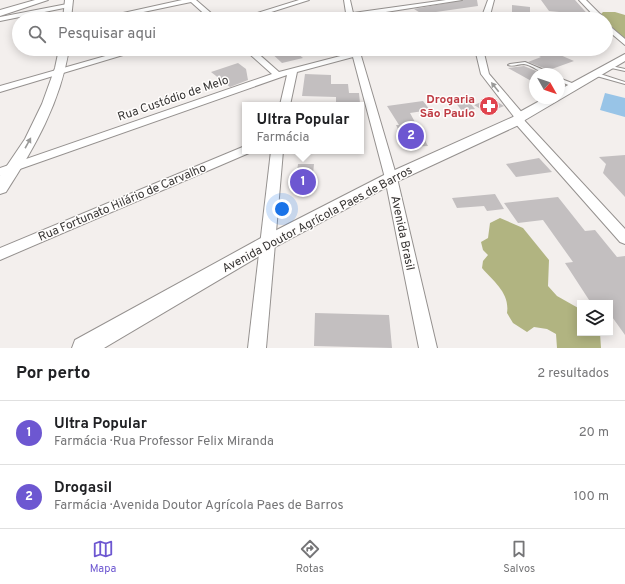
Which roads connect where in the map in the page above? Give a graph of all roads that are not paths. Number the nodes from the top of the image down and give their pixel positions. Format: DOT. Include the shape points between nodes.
graph roads {
  1 [pos="44,0"];
  2 [pos="192,0"];
  3 [pos="306,0"];
  4 [pos="347,0"];
  5 [pos="459,0"];
  6 [pos="491,0"];
  7 [pos="582,0"];
  8 [pos="20,3"];
  9 [pos="68,3"];
  10 [pos="30,12"];
  11 [pos="134,12"];
  12 [pos="206,12"];
  13 [pos="266,12"];
  14 [pos="349,12"];
  15 [pos="382,12"];
  16 [pos="487,12"];
  17 [pos="594,12"];
  18 [pos="0,13"];
  19 [pos="12,16"];
  20 [pos="0,19"];
  21 [pos="613,32"];
  22 [pos="625,43"];
  23 [pos="63,56"];
  24 [pos="116,56"];
  25 [pos="256,56"];
  26 [pos="340,56"];
  27 [pos="358,56"];
  28 [pos="481,56"];
  29 [pos="625,57"];
  30 [pos="510,66"];
  31 [pos="609,66"];
  32 [pos="536,68"];
  33 [pos="293,70"];
  34 [pos="625,70"];
  35 [pos="61,72"];
  36 [pos="595,74"];
  37 [pos="278,75"];
  38 [pos="565,81"];
  39 [pos="625,82"];
  40 [pos="575,86"];
  41 [pos="0,89"];
  42 [pos="565,92"];
  43 [pos="287,102"];
  44 [pos="544,104"];
  45 [pos="519,118"];
  46 [pos="242,151"];
  47 [pos="278,154"];
  48 [pos="15,167"];
  49 [pos="0,172"];
  50 [pos="391,178"];
  51 [pos="0,188"];
  52 [pos="625,238"];
  53 [pos="266,243"];
  54 [pos="0,254"];
  55 [pos="85,348"];
  56 [pos="257,348"];
  57 [pos="428,348"];
  1 -- 8 [label="street"];
  2 -- 11 [label="street"];
  2 -- 12 [label="street"];
  3 -- 13 [label="street"];
  4 -- 14 [label="street"];
  5 -- 15 [label="street"];
  6 -- 16 [label="street"];
  7 -- 17 [label="street"];
  8 -- 18 [label="street"];
  8 -- 20 [label="street"];
  9 -- 10 [label="street"];
  19 -- 20 [label="street"];
  21 -- 22 [label="street"];
  23 -- 35 [label="street"];
  24 -- 35 [label="street"];
  25 -- 37 [label="street"];
  26 -- 33 [label="street, Rua Custódio de Melo"];
  27 -- 50 [label="street, Avenida Brasil"];
  45 -- 28 [label="street, one-way" via="485,74"];
  29 -- 31 [label="street"];
  30 -- 32 [label="lane" via="525,63"];
  31 -- 34 [label="lane"];
  31 -- 36 [label="street"];
  33 -- 37 [label="street, Rua Custódio de Melo"];
  33 -- 43 [label="street"];
  35 -- 41 [label="street"];
  48 -- 35 [label="street, one-way" via="48,108"];
  36 -- 39 [label="lane"];
  36 -- 40 [label="street"];
  37 -- 48 [label="street, Rua Custódio de Melo"];
  38 -- 40 [label="lane"];
  40 -- 42 [label="street"];
  44 -- 45 [label="street, Avenida Doutor Agrícola Paes de Barros"];
  45 -- 50 [label="street, Avenida Doutor Agrícola Paes de Barros"];
  45 -- 52 [label="street"];
  46 -- 54 [label="street, Rua Fortunato Hilário de Carvalho"];
  47 -- 53 [label="street"];
  48 -- 49 [label="street, Rua Custódio de Melo"];
  48 -- 51 [label="street"];
  50 -- 53 [label="street, Avenida Doutor Agrícola Paes de Barros"];
  50 -- 57 [label="street, Avenida Brasil"];
  53 -- 55 [label="street, Avenida Doutor Agrícola Paes de Barros"];
  53 -- 56 [label="street"];
}
